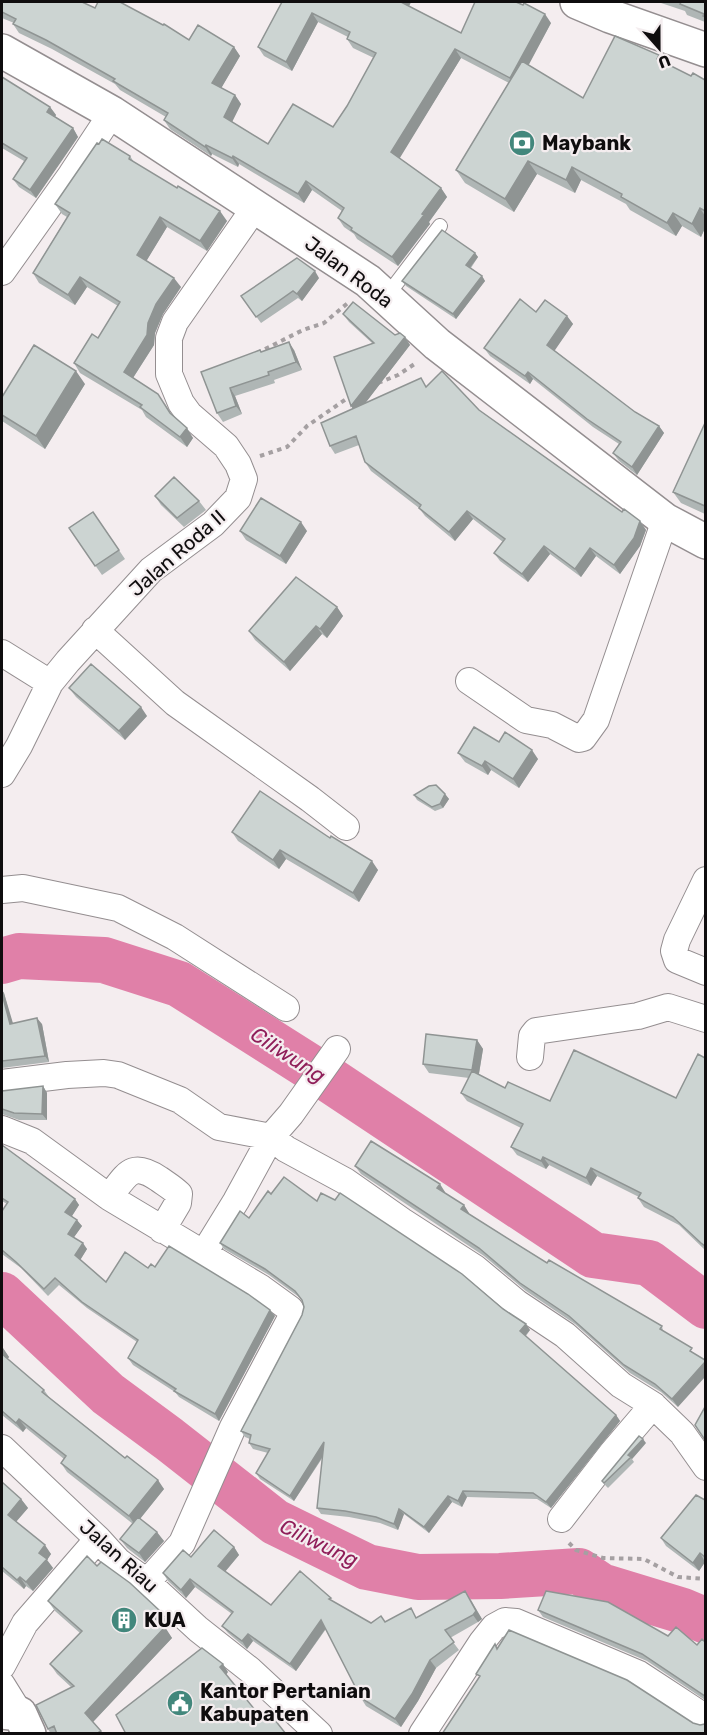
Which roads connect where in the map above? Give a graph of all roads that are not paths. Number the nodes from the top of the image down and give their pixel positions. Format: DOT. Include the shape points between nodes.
graph roads {
  1 [pos="577,2"];
  2 [pos="705,50"];
  3 [pos="2,51"];
  4 [pos="112,113"];
  5 [pos="256,206"];
  6 [pos="440,226"];
  7 [pos="7,255"];
  8 [pos="377,289"];
  9 [pos="665,520"];
  10 [pos="705,542"];
  11 [pos="95,630"];
  12 [pos="2,653"];
  13 [pos="469,681"];
  14 [pos="50,683"];
  15 [pos="2,774"];
  16 [pos="346,827"];
  17 [pos="705,880"];
  18 [pos="2,890"];
  19 [pos="705,972"];
  20 [pos="286,1008"];
  21 [pos="705,1019"];
  22 [pos="337,1049"];
  23 [pos="530,1057"];
  24 [pos="2,1083"];
  25 [pos="2,1128"];
  26 [pos="271,1137"];
  27 [pos="110,1197"];
  28 [pos="162,1230"];
  29 [pos="204,1253"];
  30 [pos="653,1405"];
  31 [pos="2,1448"];
  32 [pos="705,1467"];
  33 [pos="561,1519"];
  34 [pos="98,1539"];
  35 [pos="147,1582"];
  36 [pos="2,1666"];
  37 [pos="2,1684"];
  38 [pos="705,1718"];
  39 [pos="17,1720"];
  40 [pos="319,1734"];
  41 [pos="422,1734"];
  1 -- 2 [label="street"];
  3 -- 4 [label="street, Jalan Roda"];
  4 -- 5 [label="street, Jalan Roda"];
  4 -- 7 [label="street"];
  5 -- 8 [label="street, Jalan Roda"];
  5 -- 11 [label="street, Jalan Roda II" via="169,338 169,374 181,403 226,446 238,464 244,479 238,498 213,524 151,570"];
  6 -- 8 [label="lane"];
  8 -- 9 [label="street, Jalan Roda" via="437,344"];
  9 -- 10 [label="street, Jalan Roda"];
  9 -- 13 [label="street" via="596,720 583,738 552,725 526,720"];
  11 -- 14 [label="street, Jalan Roda II"];
  11 -- 16 [label="street" via="175,703"];
  12 -- 14 [label="street"];
  14 -- 15 [label="street, Jalan Roda II"];
  17 -- 19 [label="street" via="674,951 677,960"];
  18 -- 20 [label="street" via="23,888 118,908 175,937"];
  21 -- 23 [label="street" via="668,1007 638,1016 536,1031"];
  22 -- 26 [label="street"];
  24 -- 26 [label="street" via="67,1075 118,1075 180,1100 219,1127"];
  25 -- 27 [label="street" via="32,1141"];
  26 -- 29 [label="street"];
  26 -- 30 [label="street" via="475,1268 565,1335 621,1385"];
  27 -- 28 [label="street"];
  27 -- 28 [label="street" via="127,1175 146,1170 179,1194"];
  28 -- 29 [label="street"];
  29 -- 35 [label="street" via="276,1298 293,1316 233,1427 182,1543"];
  30 -- 32 [label="street" via="682,1433"];
  30 -- 33 [label="street"];
  31 -- 34 [label="street, Jalan Riau"];
  34 -- 35 [label="street, Jalan Riau" via="118,1561"];
  34 -- 36 [label="street" via="25,1623"];
  35 -- 40 [label="street, Jalan Riau"];
  37 -- 39 [label="street"];
  38 -- 41 [label="street" via="639,1674 516,1622 505,1621 482,1642"];
}
